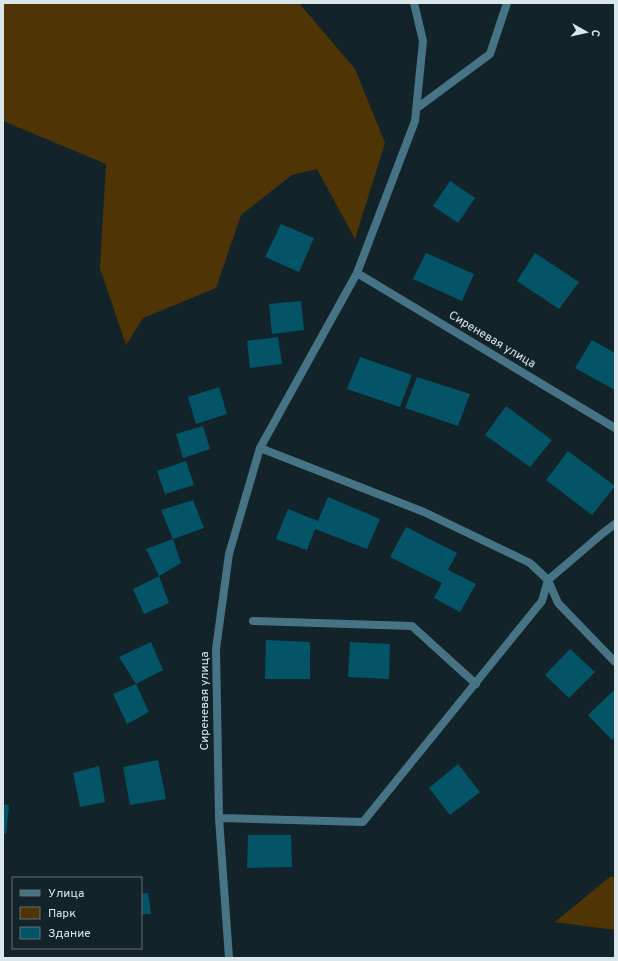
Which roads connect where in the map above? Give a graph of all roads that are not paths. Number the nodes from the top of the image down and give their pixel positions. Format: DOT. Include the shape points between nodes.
graph roads {
  1 [pos="414,3"];
  2 [pos="507,3"];
  3 [pos="417,108"];
  4 [pos="358,273"];
  5 [pos="615,428"];
  6 [pos="260,448"];
  7 [pos="615,524"];
  8 [pos="548,580"];
  9 [pos="253,621"];
  10 [pos="615,662"];
  11 [pos="476,684"];
  12 [pos="218,818"];
  13 [pos="229,958"];
  1 -- 3 [label="street, Сиреневая улица" via="423,41"];
  2 -- 3 [label="street" via="490,54"];
  3 -- 4 [label="street, Сиреневая улица" via="415,122"];
  4 -- 5 [label="street, Сиреневая улица"];
  4 -- 6 [label="street, Сиреневая улица"];
  6 -- 8 [label="street" via="424,512 530,563"];
  6 -- 12 [label="street, Сиреневая улица" via="229,554 216,649"];
  7 -- 8 [label="street"];
  8 -- 10 [label="street" via="558,603"];
  8 -- 11 [label="street" via="542,601"];
  9 -- 11 [label="street" via="412,626"];
  11 -- 12 [label="street" via="363,822"];
  12 -- 13 [label="street, Сиреневая улица"];
}
